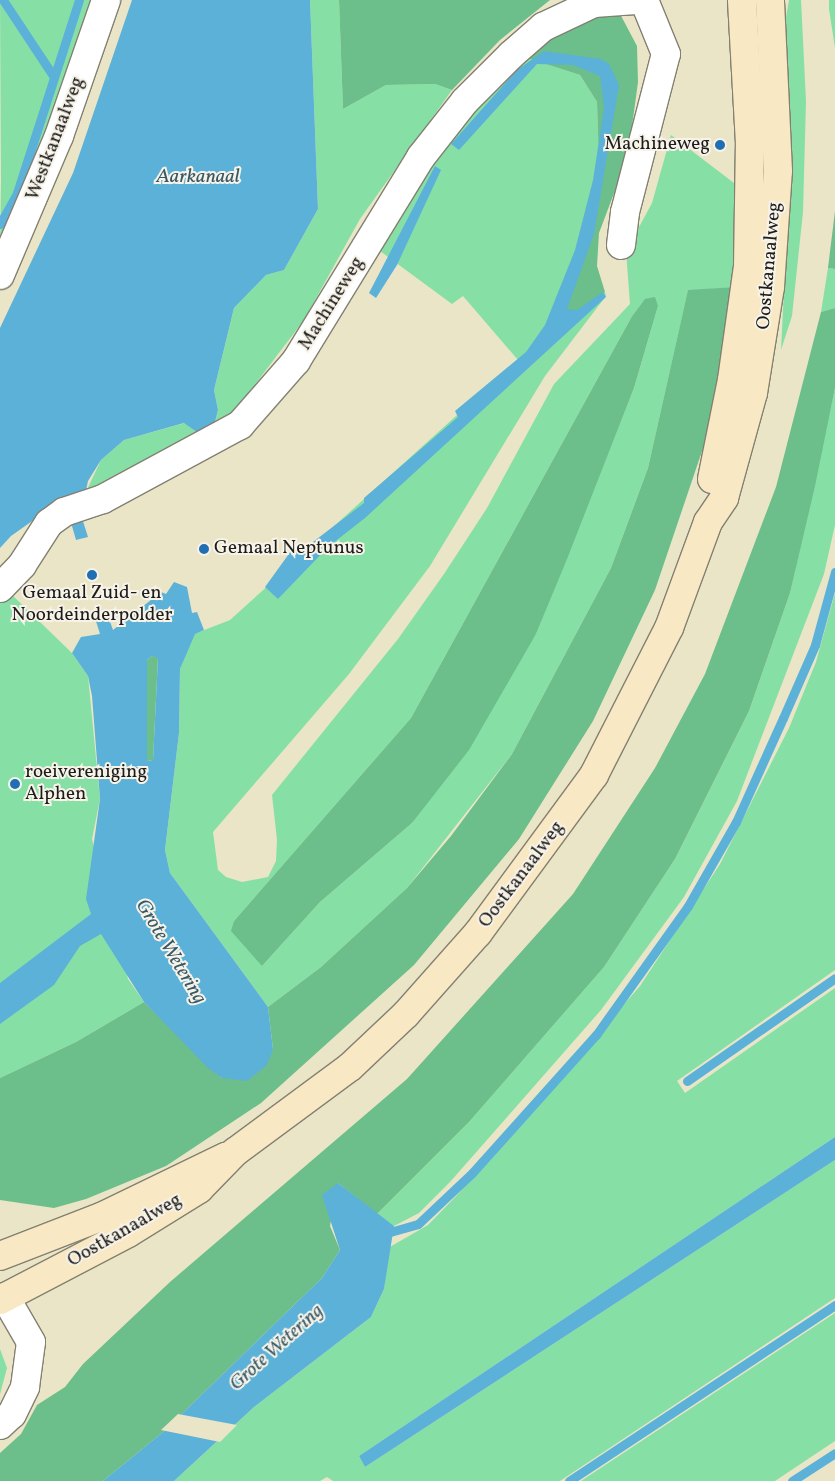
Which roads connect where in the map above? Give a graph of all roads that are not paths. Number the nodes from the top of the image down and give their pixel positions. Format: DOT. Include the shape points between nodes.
graph roads {
  1 [pos="106,0"];
  2 [pos="636,0"];
  3 [pos="644,0"];
  4 [pos="742,0"];
  5 [pos="770,0"];
  6 [pos="621,245"];
  7 [pos="0,275"];
  8 [pos="708,522"];
  9 [pos="0,588"];
  10 [pos="235,1152"];
  11 [pos="0,1256"];
  12 [pos="3,1298"];
  13 [pos="0,1425"];
  1 -- 7 [label="street, Westkanaalweg" via="60,136"];
  2 -- 9 [label="street, Machineweg" via="594,3 543,27 465,101 421,157 296,361 240,425 48,523 22,565"];
  3 -- 6 [label="street" via="666,54 625,212"];
  4 -- 8 [label="main road, Oostkanaalweg" via="751,152 748,266 724,431 708,494"];
  5 -- 8 [label="main road, Oostkanaalweg" via="778,171 770,287 737,456 724,498"];
  8 -- 10 [label="main road, Oostkanaalweg" via="668,628 625,720 594,775 519,882 406,1014 350,1067"];
  10 -- 11 [label="main road, Oostkanaalweg" via="103,1216"];
  10 -- 12 [label="main road, Oostkanaalweg" via="199,1189 128,1233"];
  12 -- 13 [label="street, Oostkanaalweg" via="31,1342 24,1387 12,1414"];
}
